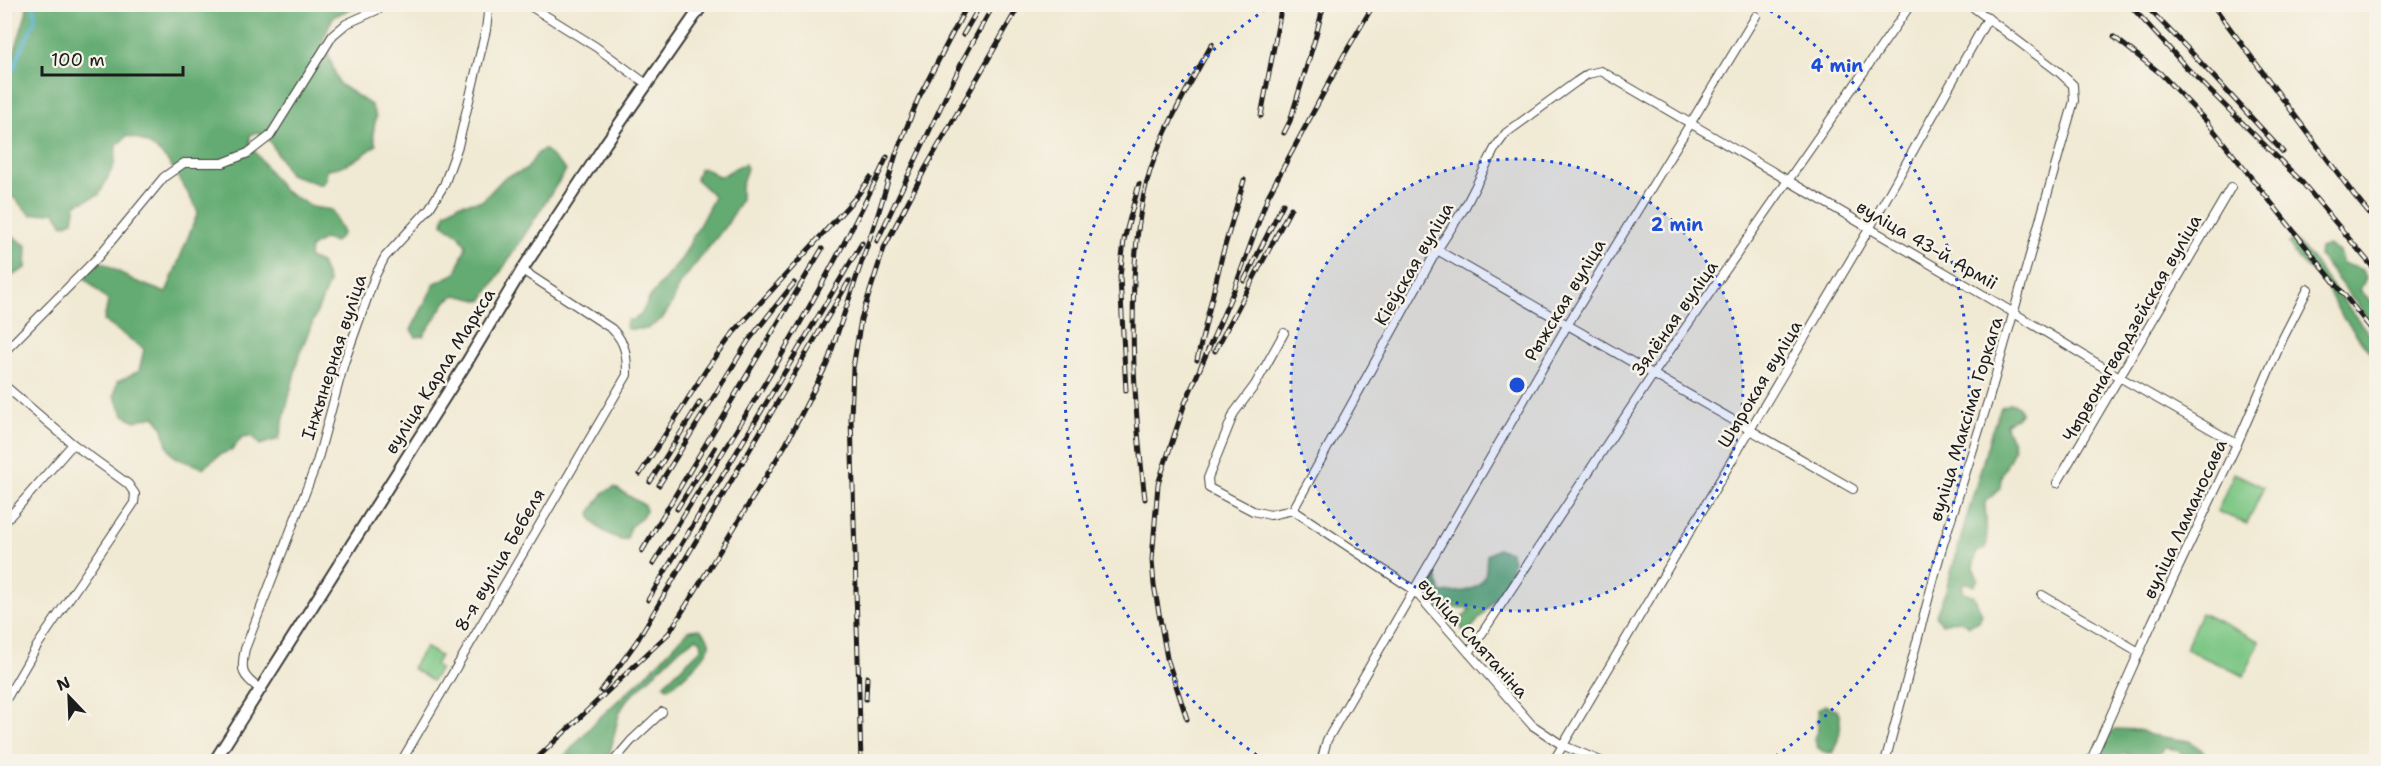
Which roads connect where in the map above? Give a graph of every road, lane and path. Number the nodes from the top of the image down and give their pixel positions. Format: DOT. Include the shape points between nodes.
graph roads {
  1 [pos="390,4"];
  2 [pos="489,4"];
  3 [pos="528,4"];
  4 [pos="703,4"];
  5 [pos="1911,4"];
  6 [pos="1969,4"];
  7 [pos="1756,16"];
  8 [pos="1988,18"];
  9 [pos="1601,71"];
  10 [pos="648,85"];
  11 [pos="1690,125"];
  12 [pos="1788,181"];
  13 [pos="2231,187"];
  14 [pos="1869,229"];
  15 [pos="1437,250"];
  16 [pos="522,270"];
  17 [pos="2308,289"];
  18 [pos="2014,313"];
  19 [pos="1568,324"];
  20 [pos="1284,333"];
  21 [pos="4,352"];
  22 [pos="1654,373"];
  23 [pos="2121,378"];
  24 [pos="4,385"];
  25 [pos="1750,430"];
  26 [pos="73,444"];
  27 [pos="2237,444"];
  28 [pos="2057,483"];
  29 [pos="1852,489"];
  30 [pos="1293,510"];
  31 [pos="4,523"];
  32 [pos="1414,590"];
  33 [pos="2042,595"];
  34 [pos="2139,652"];
  35 [pos="1469,653"];
  36 [pos="261,690"];
  37 [pos="4,702"];
  38 [pos="662,712"];
  39 [pos="1562,745"];
  40 [pos="214,762"];
  41 [pos="400,762"];
  42 [pos="613,762"];
  43 [pos="1321,762"];
  44 [pos="1553,762"];
  45 [pos="1603,762"];
  46 [pos="1885,762"];
  47 [pos="2090,762"];
  1 -- 21 [label="street" via="346,24 333,35 270,136 248,153 223,163 184,163 164,177 98,257"];
  2 -- 36 [label="street, Інжынерная вуліца" via="460,135 444,185 429,209 385,257 375,276 344,363 317,462 245,650 241,667 246,679"];
  3 -- 10 [label="street"];
  4 -- 10 [label="main road, вуліца Карла Маркса"];
  5 -- 12 [label="street, Зялёная вуліца"];
  6 -- 8 [label="street"];
  7 -- 11 [label="street, Рыжская вуліца"];
  8 -- 14 [label="street, Шырокая вуліца"];
  8 -- 18 [label="street, вуліца Максіма Горкага" via="2073,85 2074,101"];
  9 -- 11 [label="street, вуліца 43-й Арміі"];
  9 -- 15 [label="street, Кіеўская вуліца" via="1588,74 1506,133"];
  10 -- 16 [label="main road, вуліца Карла Маркса"];
  11 -- 12 [label="street, вуліца 43-й Арміі"];
  11 -- 19 [label="street, Рыжская вуліца"];
  12 -- 14 [label="street, вуліца 43-й Арміі"];
  12 -- 22 [label="street, Зялёная вуліца"];
  13 -- 23 [label="street, Чырвонагвардзейская вуліца"];
  14 -- 18 [label="street, вуліца 43-й Арміі"];
  14 -- 25 [label="street, Шырокая вуліца"];
  15 -- 19 [label="street"];
  15 -- 30 [label="street, Кіеўская вуліца"];
  16 -- 36 [label="main road, вуліца Карла Маркса"];
  16 -- 41 [label="street, 8-я вуліца Бебеля" via="612,329 627,352 627,375"];
  17 -- 27 [label="street, вуліца Ламаносава"];
  18 -- 23 [label="street, вуліца 43-й Арміі"];
  18 -- 46 [label="street, вуліца Максіма Горкага" via="1938,561"];
  19 -- 22 [label="street"];
  19 -- 32 [label="street, Рыжская вуліца"];
  20 -- 30 [label="street" via="1234,413 1208,478 1209,488 1253,511 1270,515"];
  22 -- 25 [label="street"];
  22 -- 35 [label="street, Зялёная вуліца"];
  23 -- 27 [label="street, вуліца 43-й Арміі"];
  23 -- 28 [label="street, Чырвонагвардзейская вуліца"];
  24 -- 26 [label="street"];
  25 -- 29 [label="street"];
  25 -- 39 [label="street, Шырокая вуліца"];
  26 -- 31 [label="street"];
  26 -- 37 [label="street" via="128,484 135,494 134,503"];
  27 -- 34 [label="street, вуліца Ламаносава"];
  30 -- 32 [label="street, вуліца Смятаніна"];
  32 -- 35 [label="street, вуліца Смятаніна"];
  32 -- 43 [label="street, Рыжская вуліца" via="1327,740"];
  33 -- 34 [label="street"];
  34 -- 47 [label="street, вуліца Ламаносава"];
  35 -- 39 [label="street, вуліца Смятаніна" via="1532,725"];
  36 -- 40 [label="main road, вуліца Карла Маркса"];
  38 -- 42 [label="street"];
  39 -- 44 [label="street, Шырокая вуліца"];
  39 -- 45 [label="street, вуліца Смятаніна"];
}
